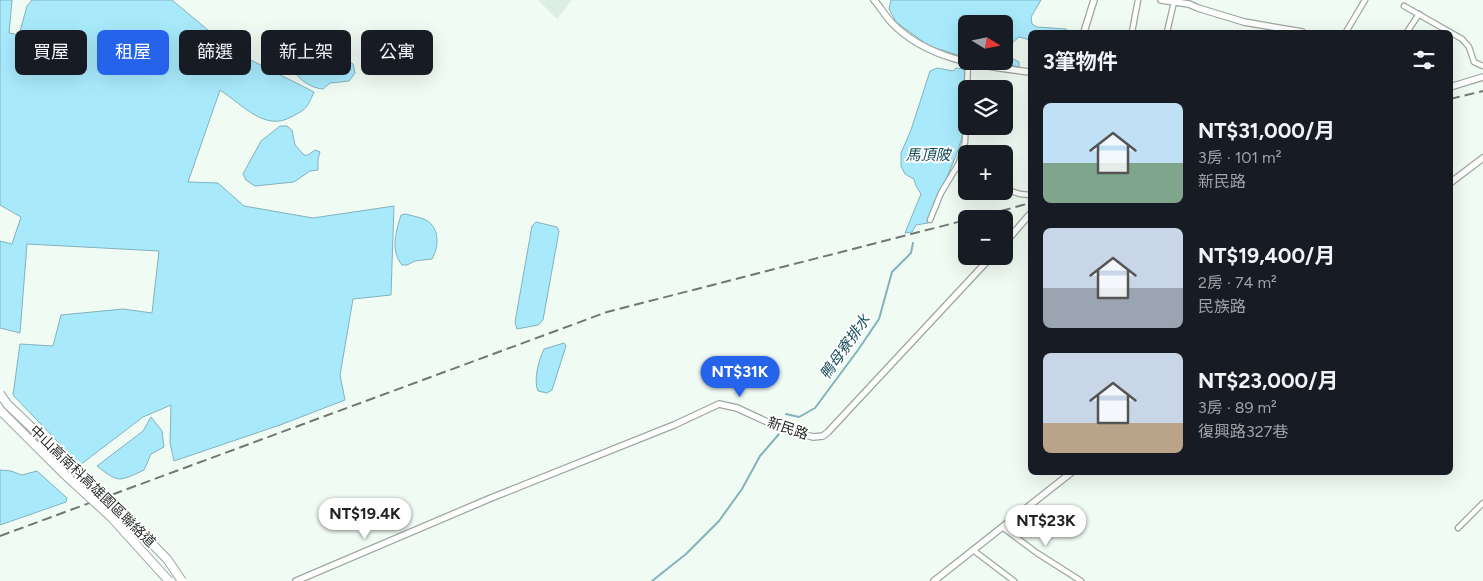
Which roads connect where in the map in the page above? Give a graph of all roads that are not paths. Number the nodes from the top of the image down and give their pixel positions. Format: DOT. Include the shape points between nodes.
graph roads {
  1 [pos="874,0"];
  2 [pos="1094,0"];
  3 [pos="1138,0"];
  4 [pos="1161,0"];
  5 [pos="1365,0"];
  6 [pos="1174,2"];
  7 [pos="1404,6"];
  8 [pos="1419,14"];
  9 [pos="1085,30"];
  10 [pos="1132,30"];
  11 [pos="1168,30"];
  12 [pos="1290,30"];
  13 [pos="1347,30"];
  14 [pos="1408,30"];
  15 [pos="1447,30"];
  16 [pos="1453,34"];
  17 [pos="958,59"];
  18 [pos="1483,66"];
  19 [pos="1013,70"];
  20 [pos="1028,72"];
  21 [pos="1483,77"];
  22 [pos="1453,86"];
  23 [pos="1483,158"];
  24 [pos="958,165"];
  25 [pos="1453,181"];
  26 [pos="1013,192"];
  27 [pos="1028,195"];
  28 [pos="1028,219"];
  29 [pos="930,220"];
  30 [pos="1013,235"];
  31 [pos="984,265"];
  32 [pos="0,394"];
  33 [pos="0,410"];
  34 [pos="1068,475"];
  35 [pos="1483,503"];
  36 [pos="1002,527"];
  37 [pos="1458,528"];
  38 [pos="972,550"];
  39 [pos="169,581"];
  40 [pos="182,581"];
  41 [pos="296,581"];
  42 [pos="934,581"];
  43 [pos="1014,581"];
  44 [pos="1081,581"];
  1 -- 17 [label="street" via="890,21 913,40 930,50"];
  2 -- 9 [label="street"];
  3 -- 10 [label="street"];
  4 -- 6 [label="street"];
  5 -- 13 [label="street"];
  6 -- 11 [label="street"];
  6 -- 12 [label="street" via="1244,22"];
  7 -- 8 [label="street"];
  8 -- 14 [label="street"];
  8 -- 15 [label="street"];
  16 -- 18 [label="street" via="1469,47 1474,62"];
  19 -- 20 [label="street"];
  21 -- 22 [label="street"];
  23 -- 25 [label="street"];
  24 -- 29 [label="street"];
  26 -- 27 [label="street"];
  28 -- 30 [label="street"];
  31 -- 41 [label="street, 新民路" via="823,436 813,437 776,426 737,408 719,404"];
  32 -- 40 [label="highway, 中山高南科高雄園區聯絡道, bridge" via="161,553"];
  33 -- 39 [label="highway, 中山高南科高雄園區聯絡道, bridge" via="111,517"];
  34 -- 36 [label="street"];
  35 -- 37 [label="street"];
  36 -- 38 [label="street"];
  36 -- 44 [label="street"];
  38 -- 42 [label="street"];
  38 -- 43 [label="street"];
}
